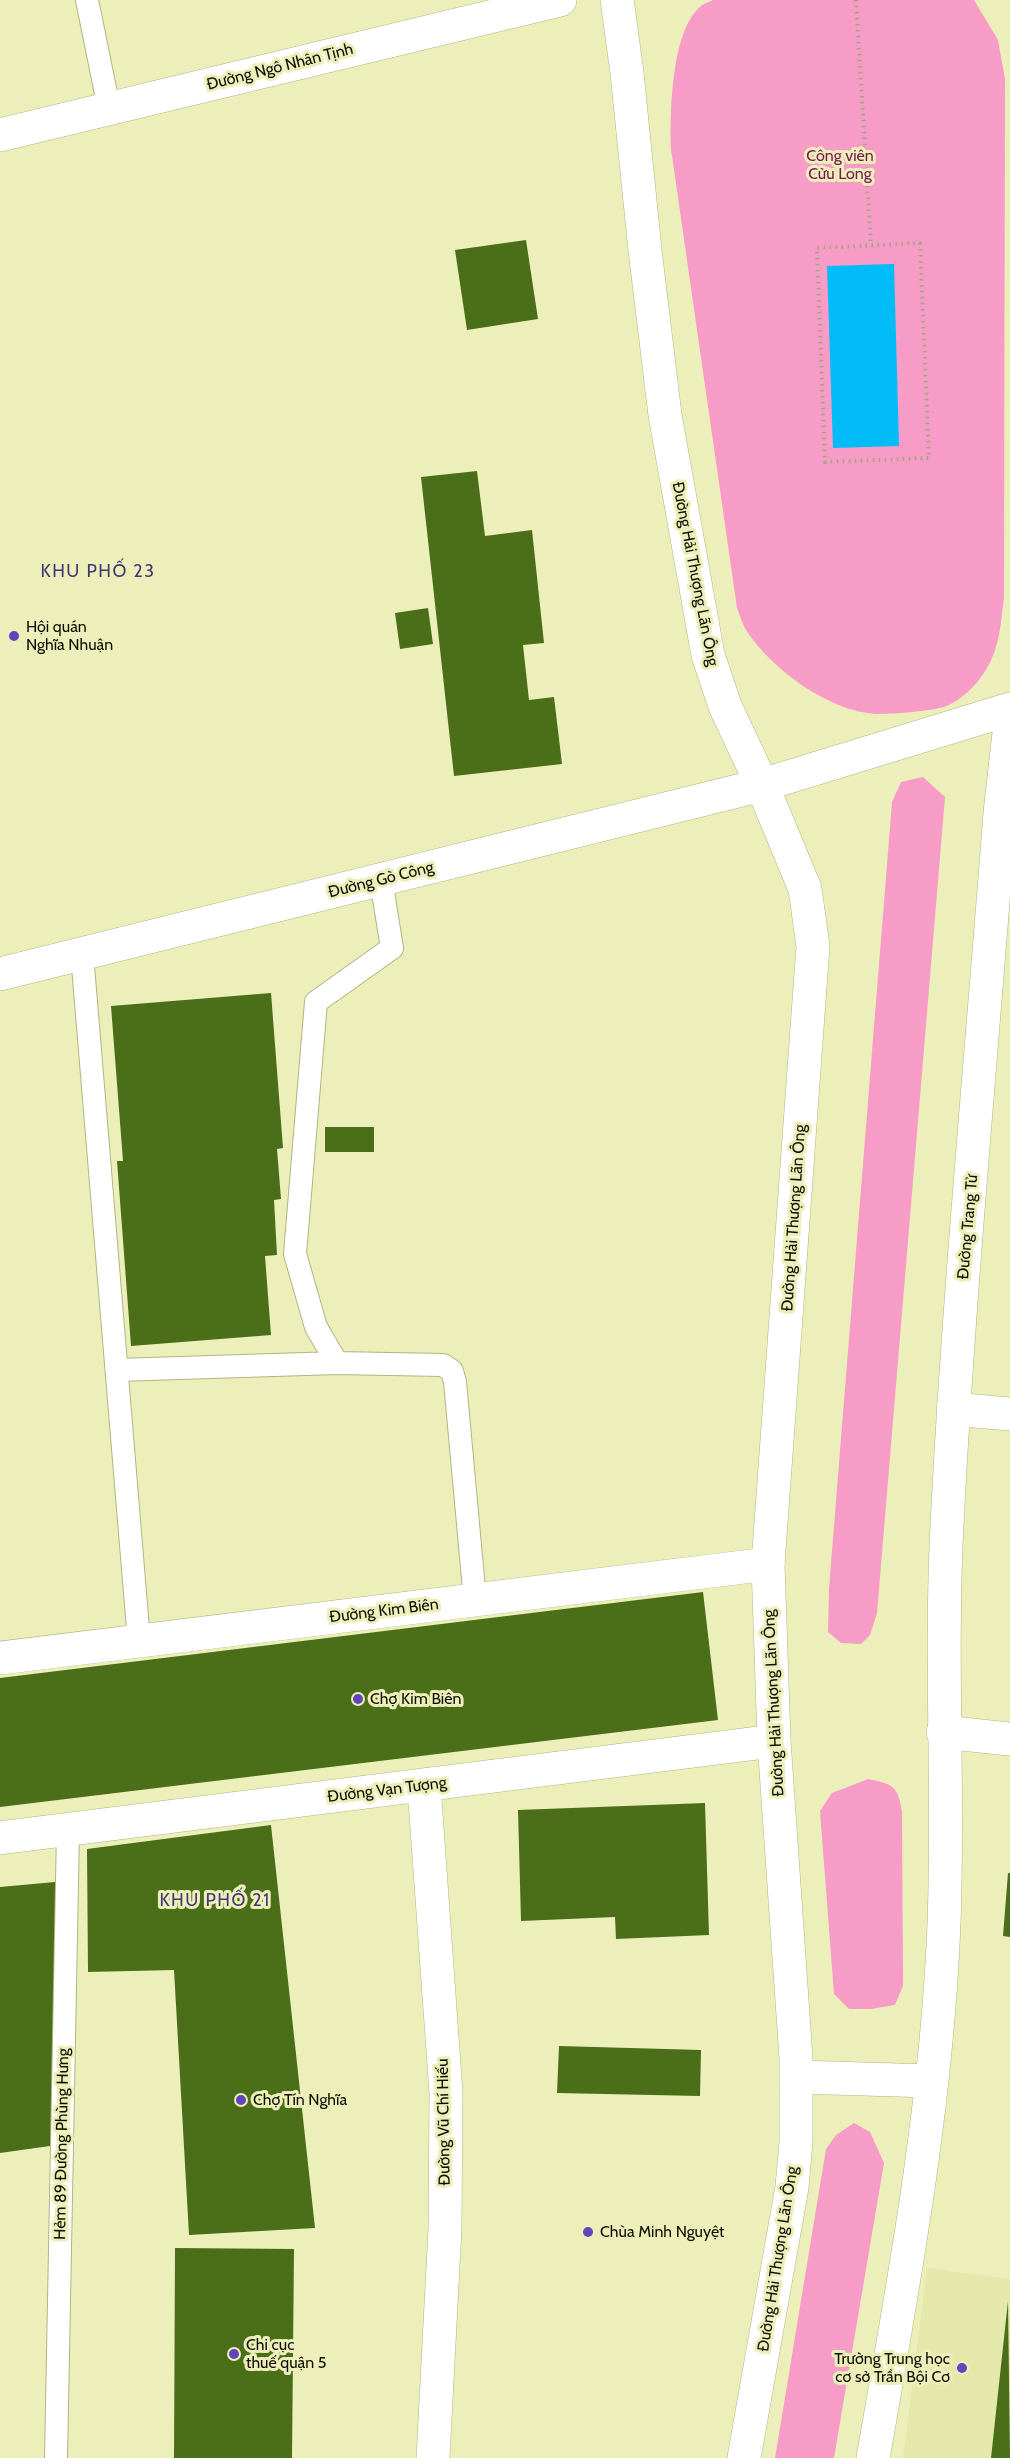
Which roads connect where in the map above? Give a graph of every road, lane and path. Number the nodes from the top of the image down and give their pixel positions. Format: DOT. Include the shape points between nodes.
graph roads {
  1 [pos="87,0"];
  2 [pos="560,0"];
  3 [pos="617,0"];
  4 [pos="856,0"];
  5 [pos="109,108"];
  6 [pos="0,135"];
  7 [pos="872,246"];
  8 [pos="1010,709"];
  9 [pos="1010,724"];
  10 [pos="762,785"];
  11 [pos="381,880"];
  12 [pos="82,954"];
  13 [pos="0,974"];
  14 [pos="337,1363"];
  15 [pos="117,1370"];
  16 [pos="953,1409"];
  17 [pos="1010,1414"];
  18 [pos="768,1564"];
  19 [pos="475,1600"];
  20 [pos="139,1641"];
  21 [pos="0,1658"];
  22 [pos="943,1732"];
  23 [pos="1010,1739"];
  24 [pos="774,1741"];
  25 [pos="424,1786"];
  26 [pos="68,1830"];
  27 [pos="0,1838"];
  28 [pos="797,2077"];
  29 [pos="931,2081"];
  30 [pos="56,2458"];
  31 [pos="433,2458"];
  32 [pos="744,2458"];
  33 [pos="873,2458"];
  1 -- 5 [label="lane"];
  2 -- 5 [label="main road, Đường Ngô Nhân Tịnh"];
  3 -- 10 [label="main road, Đường Hải Thượng Lãn Ông" via="665,415 708,655 725,706"];
  4 -- 7 [label="path"];
  5 -- 6 [label="main road, Đường Ngô Nhân Tịnh"];
  7 -- 7 [label="path" via="920,243 929,458 825,462 817,248"];
  8 -- 10 [label="main road, Đường Gò Công"];
  9 -- 16 [label="main road, Đường Trang Tử"];
  10 -- 11 [label="main road, Đường Gò Công"];
  10 -- 18 [label="main road, Đường Hải Thượng Lãn Ông" via="805,889 813,946"];
  11 -- 12 [label="main road, Đường Gò Công"];
  11 -- 14 [label="lane" via="392,948 316,1002 295,1254 316,1327"];
  12 -- 13 [label="main road, Đường Gò Công"];
  12 -- 15 [label="lane"];
  14 -- 15 [label="lane"];
  14 -- 19 [label="lane" via="443,1365 452,1371"];
  15 -- 20 [label="lane"];
  16 -- 17 [label="main road"];
  16 -- 22 [label="main road, Đường Trang Tử" via="942,1649"];
  18 -- 19 [label="main road, Đường Kim Biên"];
  18 -- 24 [label="main road, Đường Hải Thượng Lãn Ông"];
  19 -- 20 [label="main road, Đường Kim Biên"];
  20 -- 21 [label="main road, Đường Kim Biên"];
  22 -- 23 [label="main road"];
  22 -- 29 [label="main road" via="944,1924"];
  24 -- 25 [label="main road, Đường Vạn Tượng"];
  24 -- 28 [label="main road, Đường Hải Thượng Lãn Ông"];
  25 -- 26 [label="main road, Đường Vạn Tượng"];
  25 -- 31 [label="main road, Đường Vũ Chí Hiếu" via="446,2115 445,2228"];
  26 -- 27 [label="main road, Đường Vạn Tượng"];
  26 -- 30 [label="lane, Hẻm 89 Đường Phùng Hưng"];
  28 -- 29 [label="main road"];
  28 -- 32 [label="main road, Đường Hải Thượng Lãn Ông" via="792,2187"];
  29 -- 33 [label="main road" via="909,2252"];
}
